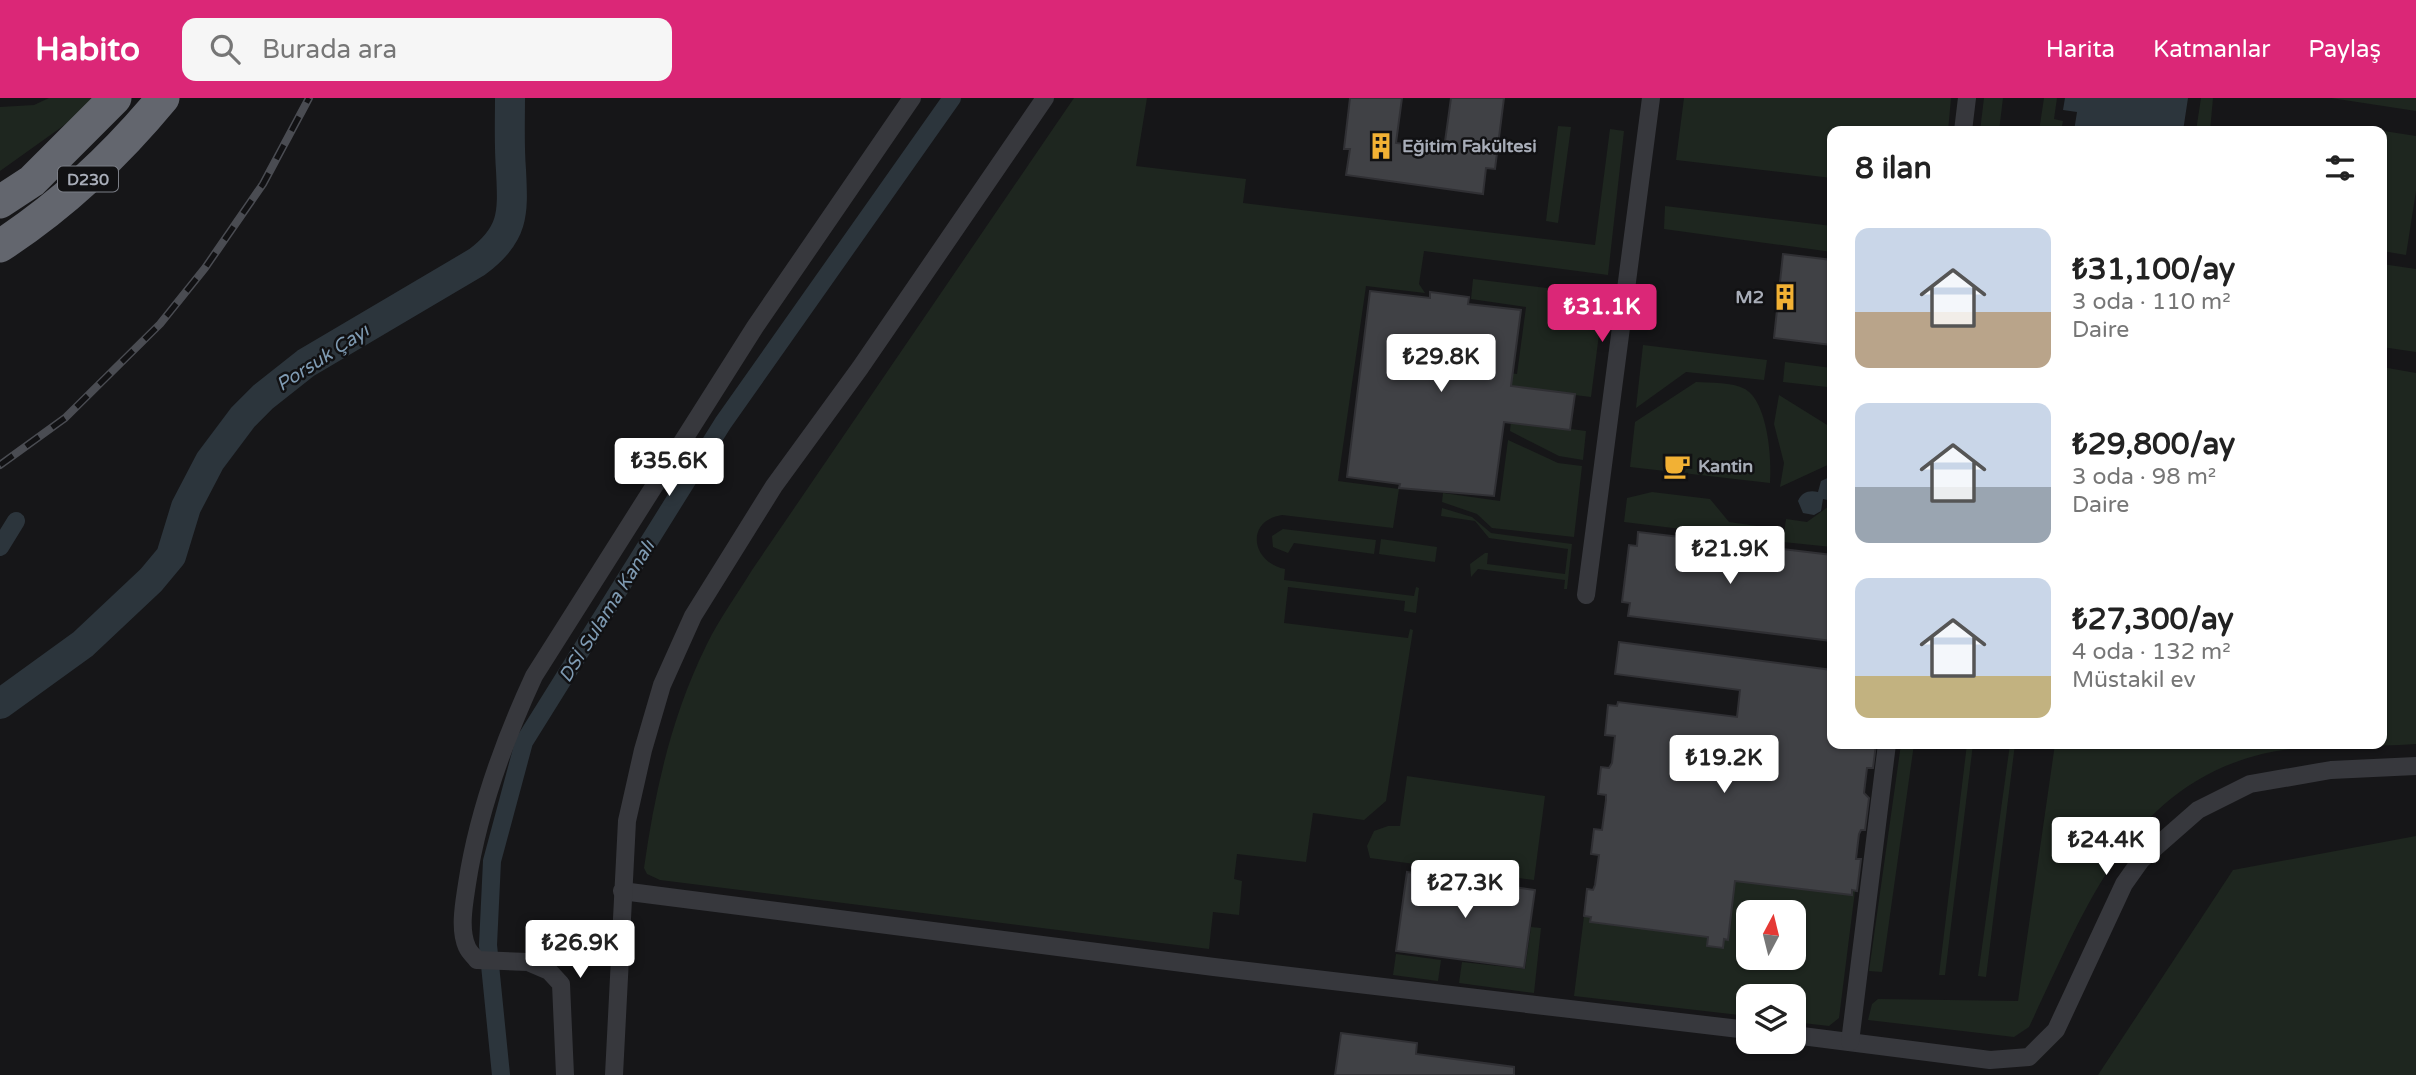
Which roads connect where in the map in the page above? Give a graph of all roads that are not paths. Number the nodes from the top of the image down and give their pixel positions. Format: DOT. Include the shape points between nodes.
graph roads {
  1 [pos="114,98"];
  2 [pos="163,98"];
  3 [pos="912,98"];
  4 [pos="1045,98"];
  5 [pos="1651,98"];
  6 [pos="1967,98"];
  7 [pos="1964,126"];
  8 [pos="0,202"];
  9 [pos="0,246"];
  10 [pos="1586,595"];
  11 [pos="1886,749"];
  12 [pos="2416,766"];
  13 [pos="622,891"];
  14 [pos="1736,1029"];
  15 [pos="1806,1036"];
  16 [pos="1850,1042"];
  17 [pos="565,1075"];
  18 [pos="614,1075"];
  1 -- 8 [label="highway, D230" via="32,181"];
  2 -- 9 [label="highway, D230" via="103,166 61,204"];
  3 -- 17 [label="street" via="755,327 534,676 509,729 472,856 462,916 467,947 477,960 528,962 549,971 561,984"];
  4 -- 13 [label="street" via="774,486 693,616 662,685 643,750 627,821"];
  5 -- 10 [label="street"];
  6 -- 7 [label="street"];
  11 -- 16 [label="street"];
  12 -- 16 [label="street" via="2331,770 2250,783 2198,810 2141,860 2124,884 2056,1030 2029,1057 1990,1060"];
  13 -- 14 [label="street"];
  13 -- 18 [label="street"];
  15 -- 16 [label="street"];
}
